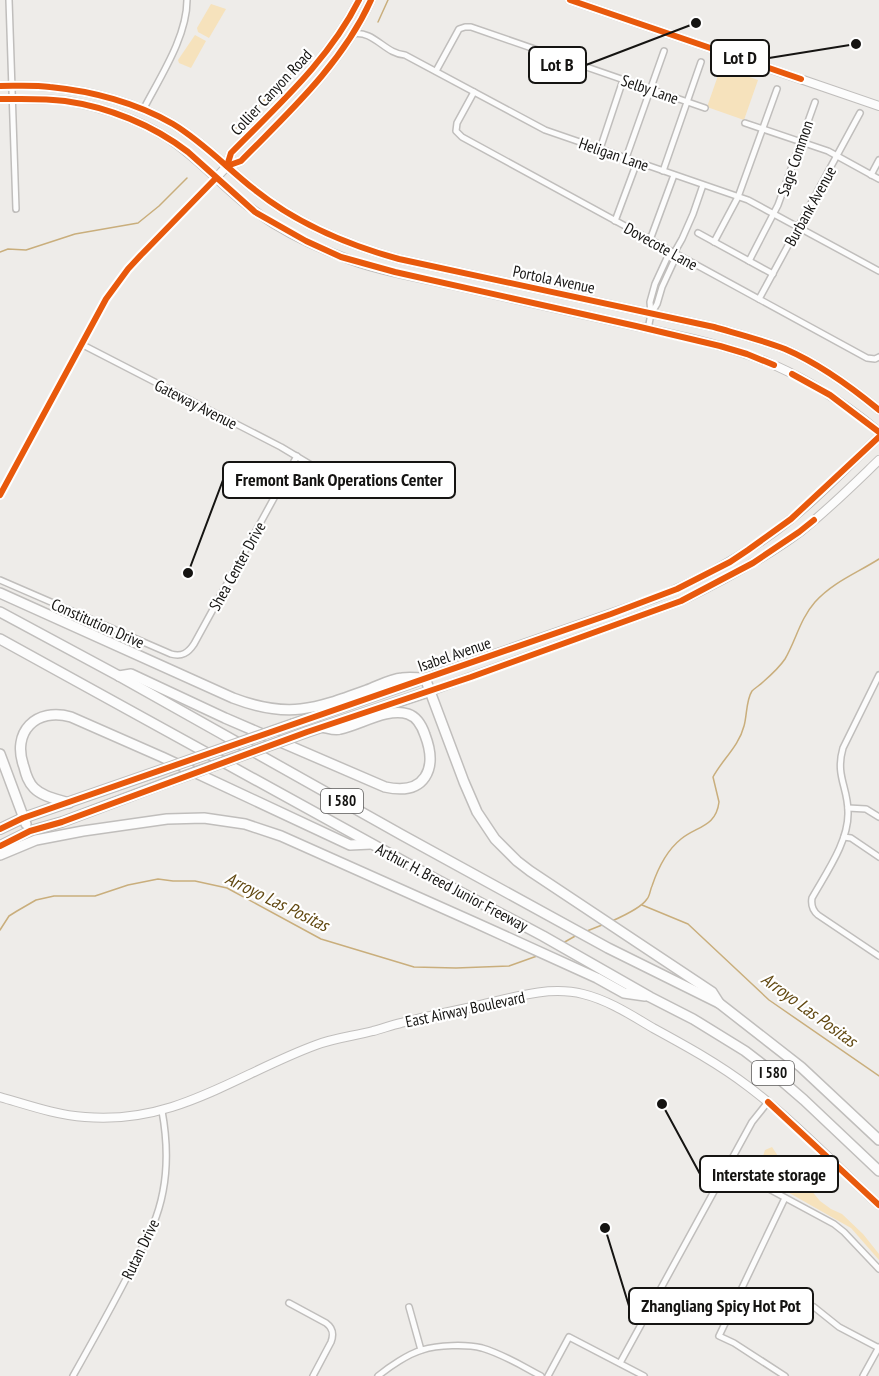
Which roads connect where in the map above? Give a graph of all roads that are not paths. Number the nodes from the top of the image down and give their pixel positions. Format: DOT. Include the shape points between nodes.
graph roads {
  1 [pos="9,0"];
  2 [pos="187,0"];
  3 [pos="358,0"];
  4 [pos="371,0"];
  5 [pos="570,0"];
  6 [pos="353,34"];
  7 [pos="664,51"];
  8 [pos="701,62"];
  9 [pos="436,71"];
  10 [pos="624,80"];
  11 [pos="0,86"];
  12 [pos="12,86"];
  13 [pos="650,89"];
  14 [pos="777,90"];
  15 [pos="474,92"];
  16 [pos="0,99"];
  17 [pos="13,99"];
  18 [pos="687,102"];
  19 [pos="815,102"];
  20 [pos="879,106"];
  21 [pos="705,108"];
  22 [pos="143,110"];
  23 [pos="860,113"];
  24 [pos="745,123"];
  25 [pos="764,129"];
  26 [pos="801,142"];
  27 [pos="600,149"];
  28 [pos="837,157"];
  29 [pos="626,158"];
  30 [pos="879,160"];
  31 [pos="637,162"];
  32 [pos="227,166"];
  33 [pos="663,171"];
  34 [pos="871,175"];
  35 [pos="674,176"];
  36 [pos="216,178"];
  37 [pos="879,179"];
  38 [pos="703,185"];
  39 [pos="738,197"];
  40 [pos="16,209"];
  41 [pos="774,214"];
  42 [pos="615,221"];
  43 [pos="798,227"];
  44 [pos="698,233"];
  45 [pos="650,240"];
  46 [pos="714,242"];
  47 [pos="674,253"];
  48 [pos="749,261"];
  49 [pos="879,271"];
  50 [pos="773,274"];
  51 [pos="759,299"];
  52 [pos="651,314"];
  53 [pos="648,329"];
  54 [pos="81,344"];
  55 [pos="879,357"];
  56 [pos="879,410"];
  57 [pos="879,432"];
  58 [pos="879,437"];
  59 [pos="297,456"];
  60 [pos="879,460"];
  61 [pos="311,465"];
  62 [pos="0,495"];
  63 [pos="0,580"];
  64 [pos="0,593"];
  65 [pos="0,612"];
  66 [pos="0,639"];
  67 [pos="194,644"];
  68 [pos="879,675"];
  69 [pos="119,676"];
  70 [pos="425,678"];
  71 [pos="431,691"];
  72 [pos="322,727"];
  73 [pos="0,754"];
  74 [pos="69,803"];
  75 [pos="848,808"];
  76 [pos="879,817"];
  77 [pos="24,819"];
  78 [pos="0,829"];
  79 [pos="30,831"];
  80 [pos="844,837"];
  81 [pos="371,844"];
  82 [pos="0,846"];
  83 [pos="0,855"];
  84 [pos="879,856"];
  85 [pos="879,956"];
  86 [pos="650,997"];
  87 [pos="719,1004"];
  88 [pos="0,1096"];
  89 [pos="768,1102"];
  90 [pos="162,1111"];
  91 [pos="879,1140"];
  92 [pos="728,1167"];
  93 [pos="879,1171"];
  94 [pos="785,1198"];
  95 [pos="879,1205"];
  96 [pos="879,1269"];
  97 [pos="289,1303"];
  98 [pos="410,1307"];
  99 [pos="814,1307"];
  100 [pos="879,1347"];
  101 [pos="421,1350"];
  102 [pos="620,1363"];
  103 [pos="73,1376"];
  104 [pos="313,1376"];
  105 [pos="378,1376"];
  106 [pos="541,1376"];
  107 [pos="548,1376"];
  108 [pos="644,1376"];
  109 [pos="785,1376"];
  110 [pos="864,1376"];
  1 -- 12 [label="street"];
  2 -- 22 [label="street" via="182,33"];
  3 -- 32 [label="main road, Collier Canyon Road" via="329,48 231,153"];
  4 -- 6 [label="main road, Collier Canyon Road"];
  5 -- 20 [label="main road"];
  6 -- 9 [label="street, Heligan Lane" via="365,34"];
  6 -- 32 [label="main road, Collier Canyon Road" via="309,90 241,161"];
  7 -- 13 [label="street"];
  8 -- 18 [label="street"];
  9 -- 10 [label="street, Selby Lane" via="459,29 471,27"];
  9 -- 15 [label="street, Heligan Lane"];
  10 -- 13 [label="street, Selby Lane"];
  10 -- 27 [label="street"];
  11 -- 12 [label="main road, Portola Avenue"];
  12 -- 17 [label="street"];
  12 -- 22 [label="main road, Portola Avenue" via="69,90"];
  13 -- 18 [label="street, Selby Lane"];
  13 -- 29 [label="street"];
  14 -- 25 [label="street"];
  15 -- 27 [label="street, Heligan Lane" via="545,130"];
  15 -- 42 [label="street, Dovecote Lane" via="457,123 456,131 462,137"];
  16 -- 17 [label="main road, Portola Avenue"];
  17 -- 36 [label="main road, Portola Avenue" via="73,102 130,119 177,144"];
  17 -- 40 [label="street"];
  18 -- 21 [label="street, Selby Lane"];
  18 -- 33 [label="street"];
  19 -- 26 [label="street, Sage Common"];
  22 -- 32 [label="main road, Portola Avenue" via="184,132"];
  23 -- 28 [label="street, Burbank Avenue"];
  24 -- 25 [label="street"];
  25 -- 26 [label="street"];
  25 -- 39 [label="street"];
  26 -- 28 [label="street"];
  26 -- 41 [label="street, Sage Common"];
  27 -- 29 [label="street, Heligan Lane"];
  28 -- 34 [label="street"];
  28 -- 43 [label="street, Burbank Avenue"];
  29 -- 31 [label="street, Heligan Lane"];
  30 -- 34 [label="street"];
  31 -- 33 [label="street, Heligan Lane"];
  31 -- 42 [label="street"];
  32 -- 36 [label="main road, Collier Canyon Road"];
  32 -- 52 [label="main road, Portola Avenue" via="298,220 364,248"];
  33 -- 35 [label="street, Heligan Lane"];
  34 -- 37 [label="street"];
  35 -- 38 [label="street, Heligan Lane"];
  35 -- 45 [label="street"];
  36 -- 53 [label="main road, Portola Avenue" via="255,212 341,257"];
  36 -- 54 [label="street, Collier Canyon Road" via="128,269"];
  38 -- 39 [label="street, Heligan Lane"];
  38 -- 47 [label="street"];
  39 -- 41 [label="street, Heligan Lane"];
  39 -- 46 [label="street"];
  41 -- 43 [label="street, Heligan Lane"];
  41 -- 48 [label="street, Sage Common"];
  42 -- 45 [label="street, Dovecote Lane"];
  43 -- 49 [label="street, Heligan Lane"];
  43 -- 50 [label="street, Burbank Avenue"];
  44 -- 46 [label="street"];
  45 -- 47 [label="street, Dovecote Lane"];
  46 -- 48 [label="street"];
  47 -- 51 [label="street, Dovecote Lane"];
  47 -- 52 [label="street" via="667,258 655,284"];
  48 -- 50 [label="street"];
  50 -- 51 [label="street, Burbank Avenue"];
  51 -- 55 [label="street, Dovecote Lane" via="867,358"];
  52 -- 53 [label="street"];
  52 -- 56 [label="main road, Portola Avenue" via="748,336 786,350 840,379"];
  53 -- 57 [label="main road, Portola Avenue" via="720,346 775,366 830,394"];
  54 -- 59 [label="street, Gateway Avenue"];
  54 -- 62 [label="street, Collier Canyon Road"];
  58 -- 70 [label="main road, Isabel Avenue" via="791,519 730,562 655,598"];
  59 -- 61 [label="street, Gateway Avenue"];
  59 -- 67 [label="street, Shea Center Drive"];
  60 -- 71 [label="main road, Isabel Avenue" via="799,532 753,563 681,601"];
  63 -- 67 [label="street, Constitution Drive" via="171,654 187,653"];
  64 -- 70 [label="highway" via="233,698 265,708 316,707 401,678"];
  65 -- 69 [label="highway, Arthur H. Breed Junior Freeway / I 580"];
  66 -- 81 [label="highway, Arthur H. Breed Junior Freeway / I 580"];
  68 -- 75 [label="street" via="841,754 841,778"];
  69 -- 72 [label="highway" via="131,674 384,787 413,787 427,774 428,743 413,716 389,713 338,730"];
  69 -- 87 [label="highway, Arthur H. Breed Junior Freeway / I 580" via="608,948"];
  70 -- 71 [label="highway"];
  70 -- 74 [label="highway, Isabel Avenue, bridge"];
  71 -- 72 [label="highway, Isabel Avenue"];
  71 -- 87 [label="highway" via="477,812 500,845 517,861 712,992"];
  72 -- 79 [label="highway, Isabel Avenue, bridge"];
  73 -- 77 [label="highway"];
  74 -- 77 [label="highway, Isabel Avenue"];
  74 -- 81 [label="highway" via="34,788 22,764 21,740 29,725 43,716 71,717 350,845"];
  75 -- 76 [label="street" via="866,809"];
  75 -- 80 [label="street"];
  77 -- 78 [label="highway, Isabel Avenue"];
  77 -- 79 [label="highway"];
  79 -- 82 [label="highway, Isabel Avenue"];
  80 -- 84 [label="street"];
  80 -- 85 [label="street" via="812,898 812,906 818,915"];
  81 -- 86 [label="highway, Arthur H. Breed Junior Freeway / I 580"];
  83 -- 86 [label="highway" via="36,840 167,819 204,818 245,824 291,841 624,993"];
  86 -- 93 [label="highway, Arthur H. Breed Junior Freeway / I 580" via="745,1051"];
  87 -- 91 [label="highway, Arthur H. Breed Junior Freeway / I 580" via="801,1067"];
  88 -- 90 [label="main road, East Airway Boulevard" via="83,1117 117,1118"];
  89 -- 90 [label="main road, East Airway Boulevard" via="710,1060 608,1003 582,994 555,991 323,1042"];
  89 -- 92 [label="street" via="752,1122"];
  89 -- 95 [label="main road, East Airway Boulevard"];
  90 -- 103 [label="street, Rutan Drive" via="166,1161 159,1209"];
  92 -- 94 [label="street"];
  92 -- 102 [label="street"];
  94 -- 96 [label="street" via="834,1224"];
  94 -- 109 [label="street" via="718,1336"];
  97 -- 104 [label="street" via="326,1323 332,1331 331,1342"];
  98 -- 101 [label="street"];
  99 -- 100 [label="street" via="839,1327"];
  100 -- 110 [label="street"];
  101 -- 105 [label="street"];
  101 -- 106 [label="street" via="480,1348"];
  102 -- 107 [label="street" via="569,1337"];
  102 -- 108 [label="street"];
}
